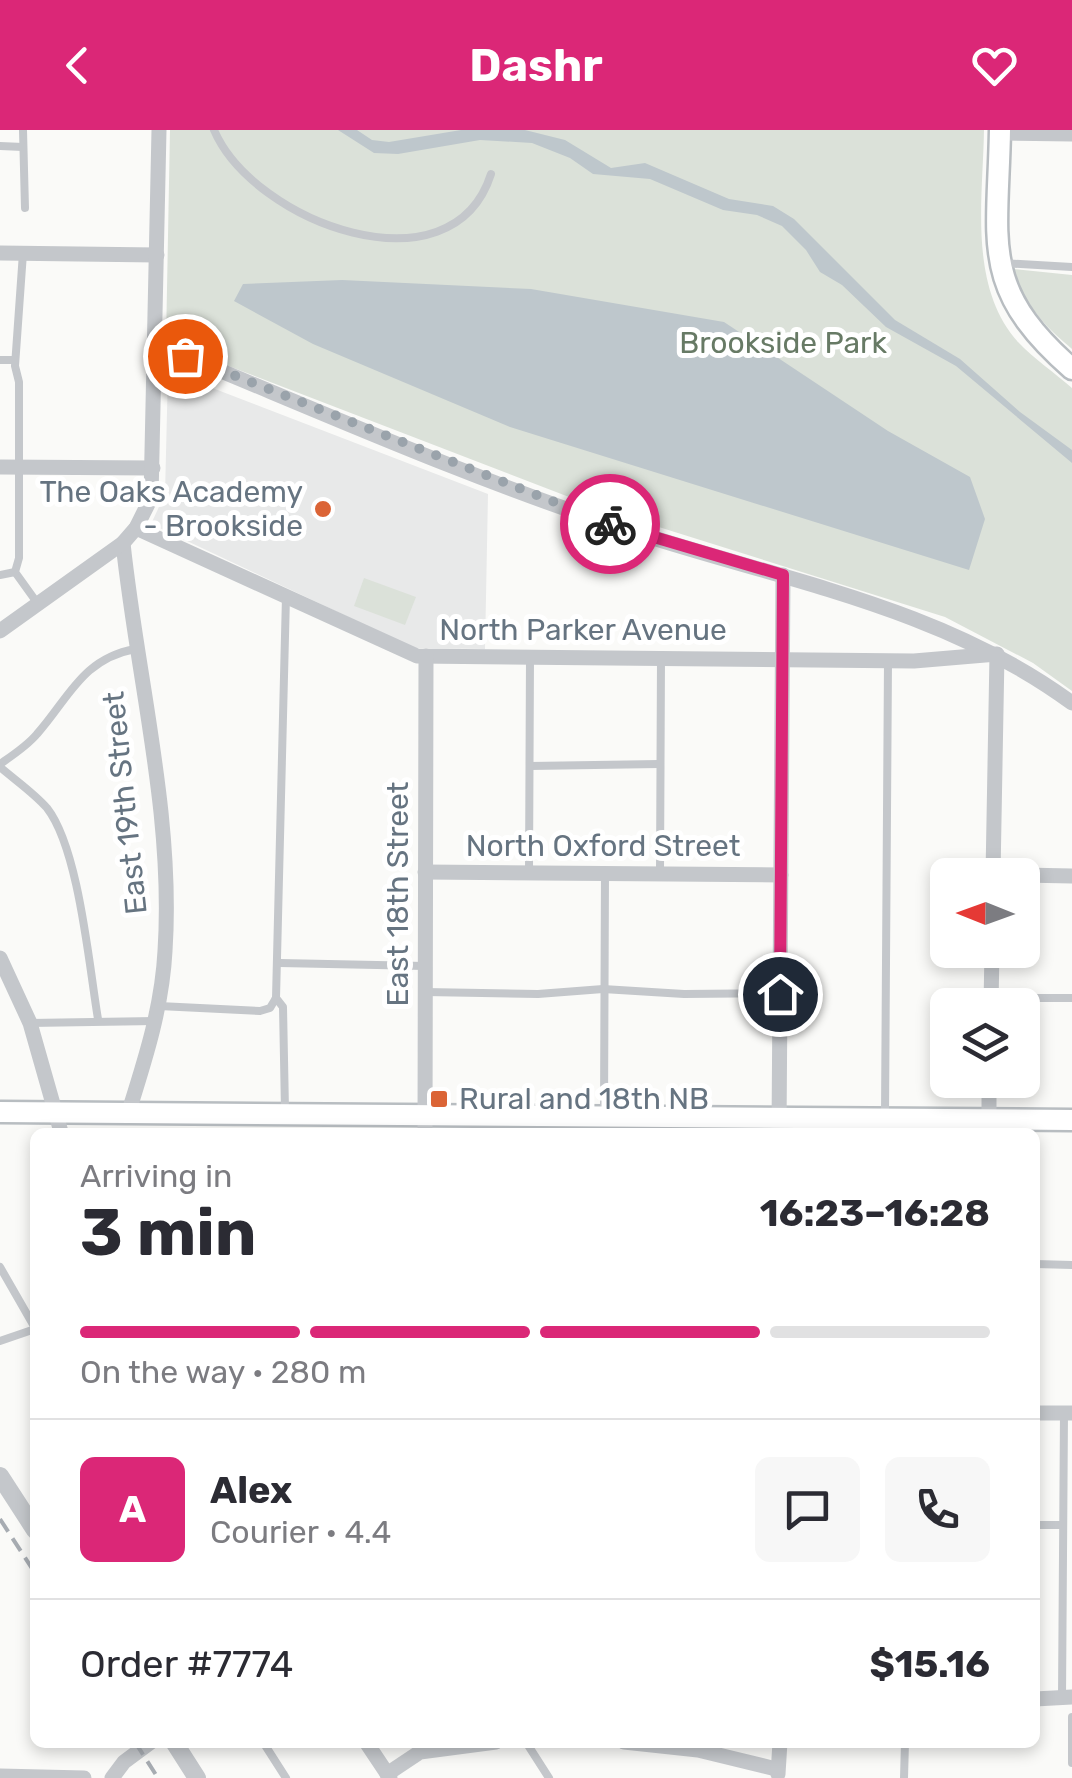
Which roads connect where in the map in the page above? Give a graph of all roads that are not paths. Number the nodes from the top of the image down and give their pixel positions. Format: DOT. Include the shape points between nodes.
graph roads {
  1 [pos="23,130"];
  2 [pos="159,130"];
  3 [pos="214,130"];
  4 [pos="1000,132"];
  5 [pos="1072,134"];
  6 [pos="0,146"];
  7 [pos="23,147"];
  8 [pos="492,174"];
  9 [pos="24,208"];
  10 [pos="0,253"];
  11 [pos="23,253"];
  12 [pos="157,255"];
  13 [pos="1000,262"];
  14 [pos="1072,268"];
  15 [pos="156,344"];
  16 [pos="0,360"];
  17 [pos="16,360"];
  18 [pos="1072,369"];
  19 [pos="0,467"];
  20 [pos="18,467"];
  21 [pos="153,468"];
  22 [pos="136,528"];
  23 [pos="122,543"];
  24 [pos="16,572"];
  25 [pos="0,575"];
  26 [pos="783,575"];
  27 [pos="286,596"];
  28 [pos="38,604"];
  29 [pos="0,631"];
  30 [pos="135,649"];
  31 [pos="996,654"];
  32 [pos="426,656"];
  33 [pos="530,657"];
  34 [pos="661,658"];
  35 [pos="783,659"];
  36 [pos="888,661"];
  37 [pos="1072,702"];
  38 [pos="659,764"];
  39 [pos="0,765"];
  40 [pos="530,766"];
  41 [pos="1000,858"];
  42 [pos="425,872"];
  43 [pos="529,873"];
  44 [pos="605,874"];
  45 [pos="660,874"];
  46 [pos="781,875"];
  47 [pos="1040,875"];
  48 [pos="1072,876"];
  49 [pos="0,958"];
  50 [pos="280,963"];
  51 [pos="425,966"];
  52 [pos="603,989"];
  53 [pos="425,992"];
  54 [pos="780,994"];
  55 [pos="276,998"];
  56 [pos="1072,998"];
  57 [pos="1040,999"];
  58 [pos="157,1013"];
  59 [pos="98,1020"];
  60 [pos="30,1022"];
  61 [pos="989,1098"];
  62 [pos="0,1112"];
  63 [pos="128,1114"];
  64 [pos="285,1115"];
  65 [pos="604,1117"];
  66 [pos="885,1119"];
  67 [pos="989,1120"];
  68 [pos="1072,1120"];
  69 [pos="58,1123"];
  70 [pos="425,1124"];
  71 [pos="522,1124"];
  72 [pos="779,1125"];
  73 [pos="1040,1264"];
  74 [pos="1072,1265"];
  75 [pos="0,1267"];
  76 [pos="30,1319"];
  77 [pos="30,1330"];
  78 [pos="0,1341"];
  79 [pos="1040,1413"];
  80 [pos="1068,1413"];
  81 [pos="0,1476"];
  82 [pos="30,1522"];
  83 [pos="1040,1525"];
  84 [pos="1062,1526"];
  85 [pos="1067,1697"];
  86 [pos="1040,1699"];
  87 [pos="1072,1717"];
  88 [pos="142,1748"];
  89 [pos="178,1748"];
  90 [pos="267,1748"];
  91 [pos="370,1748"];
  92 [pos="419,1748"];
  93 [pos="530,1748"];
  94 [pos="680,1748"];
  95 [pos="780,1748"];
  96 [pos="905,1748"];
  97 [pos="1072,1762"];
  98 [pos="778,1774"];
  99 [pos="0,1776"];
  100 [pos="388,1776"];
  101 [pos="84,1778"];
  102 [pos="112,1778"];
  103 [pos="197,1778"];
  104 [pos="286,1778"];
  105 [pos="550,1778"];
  106 [pos="904,1778"];
  1 -- 7 [label="lane"];
  2 -- 12 [label="street"];
  3 -- 8 [label="lane" via="259,189 300,216 351,232 406,235 449,226 473,211"];
  4 -- 5 [label="street"];
  4 -- 13 [label="main road"];
  6 -- 7 [label="lane"];
  7 -- 9 [label="lane"];
  10 -- 11 [label="street"];
  11 -- 12 [label="street"];
  11 -- 17 [label="lane"];
  12 -- 15 [label="street"];
  13 -- 14 [label="lane"];
  13 -- 18 [label="main road" via="1026,325"];
  15 -- 21 [label="street"];
  15 -- 26 [label="street" via="520,492"];
  16 -- 17 [label="lane"];
  17 -- 20 [label="lane"];
  19 -- 20 [label="street"];
  20 -- 21 [label="street"];
  20 -- 24 [label="lane"];
  21 -- 22 [label="street" via="151,498"];
  22 -- 23 [label="street"];
  22 -- 27 [label="street, North Parker Avenue"];
  23 -- 28 [label="street"];
  23 -- 30 [label="street, East 19th Street"];
  24 -- 25 [label="lane"];
  24 -- 28 [label="lane"];
  26 -- 31 [label="street" via="926,622"];
  26 -- 35 [label="street"];
  27 -- 32 [label="street, North Parker Avenue"];
  27 -- 50 [label="lane"];
  28 -- 29 [label="street"];
  30 -- 39 [label="lane" via="89,669 38,734"];
  30 -- 58 [label="street, East 19th Street" via="165,866 166,952"];
  31 -- 36 [label="street, North Parker Avenue"];
  31 -- 37 [label="street"];
  31 -- 41 [label="street"];
  32 -- 33 [label="street, North Parker Avenue"];
  32 -- 42 [label="street, East 18th Street"];
  33 -- 34 [label="street, North Parker Avenue"];
  33 -- 40 [label="lane"];
  34 -- 35 [label="street, North Parker Avenue"];
  34 -- 38 [label="lane"];
  35 -- 36 [label="street, North Parker Avenue"];
  35 -- 46 [label="street"];
  36 -- 66 [label="lane"];
  38 -- 40 [label="lane"];
  38 -- 45 [label="lane"];
  39 -- 59 [label="lane" via="57,824"];
  40 -- 43 [label="lane"];
  42 -- 43 [label="street, North Oxford Street"];
  42 -- 51 [label="street, East 18th Street"];
  43 -- 44 [label="street, North Oxford Street"];
  44 -- 45 [label="street, North Oxford Street"];
  44 -- 52 [label="lane"];
  45 -- 46 [label="street, North Oxford Street"];
  46 -- 54 [label="street"];
  47 -- 48 [label="street"];
  49 -- 60 [label="street"];
  50 -- 51 [label="lane"];
  50 -- 55 [label="lane"];
  51 -- 53 [label="street, East 18th Street"];
  52 -- 53 [label="lane"];
  52 -- 54 [label="lane"];
  52 -- 65 [label="lane"];
  53 -- 70 [label="street, East 18th Street"];
  54 -- 72 [label="street"];
  55 -- 58 [label="lane" via="260,1011"];
  55 -- 64 [label="lane" via="283,1007"];
  56 -- 57 [label="lane"];
  58 -- 59 [label="lane"];
  58 -- 63 [label="street, East 19th Street"];
  59 -- 60 [label="lane"];
  60 -- 69 [label="street"];
  61 -- 67 [label="street"];
  62 -- 69 [label="main road"];
  63 -- 64 [label="main road"];
  63 -- 69 [label="main road"];
  64 -- 70 [label="main road"];
  65 -- 71 [label="main road"];
  65 -- 72 [label="main road"];
  66 -- 67 [label="main road"];
  66 -- 72 [label="main road"];
  67 -- 68 [label="main road"];
  70 -- 71 [label="main road"];
  73 -- 74 [label="lane"];
  75 -- 76 [label="lane"];
  77 -- 78 [label="lane"];
  79 -- 80 [label="street"];
  80 -- 84 [label="lane"];
  81 -- 82 [label="street"];
  83 -- 84 [label="lane"];
  84 -- 85 [label="lane"];
  85 -- 86 [label="street"];
  87 -- 97 [label="lane"];
  88 -- 102 [label="street"];
  89 -- 103 [label="street"];
  90 -- 104 [label="lane"];
  91 -- 100 [label="street"];
  92 -- 100 [label="street"];
  93 -- 105 [label="lane"];
  94 -- 98 [label="street"];
  95 -- 98 [label="street"];
  96 -- 106 [label="lane"];
  99 -- 101 [label="street"];
}
